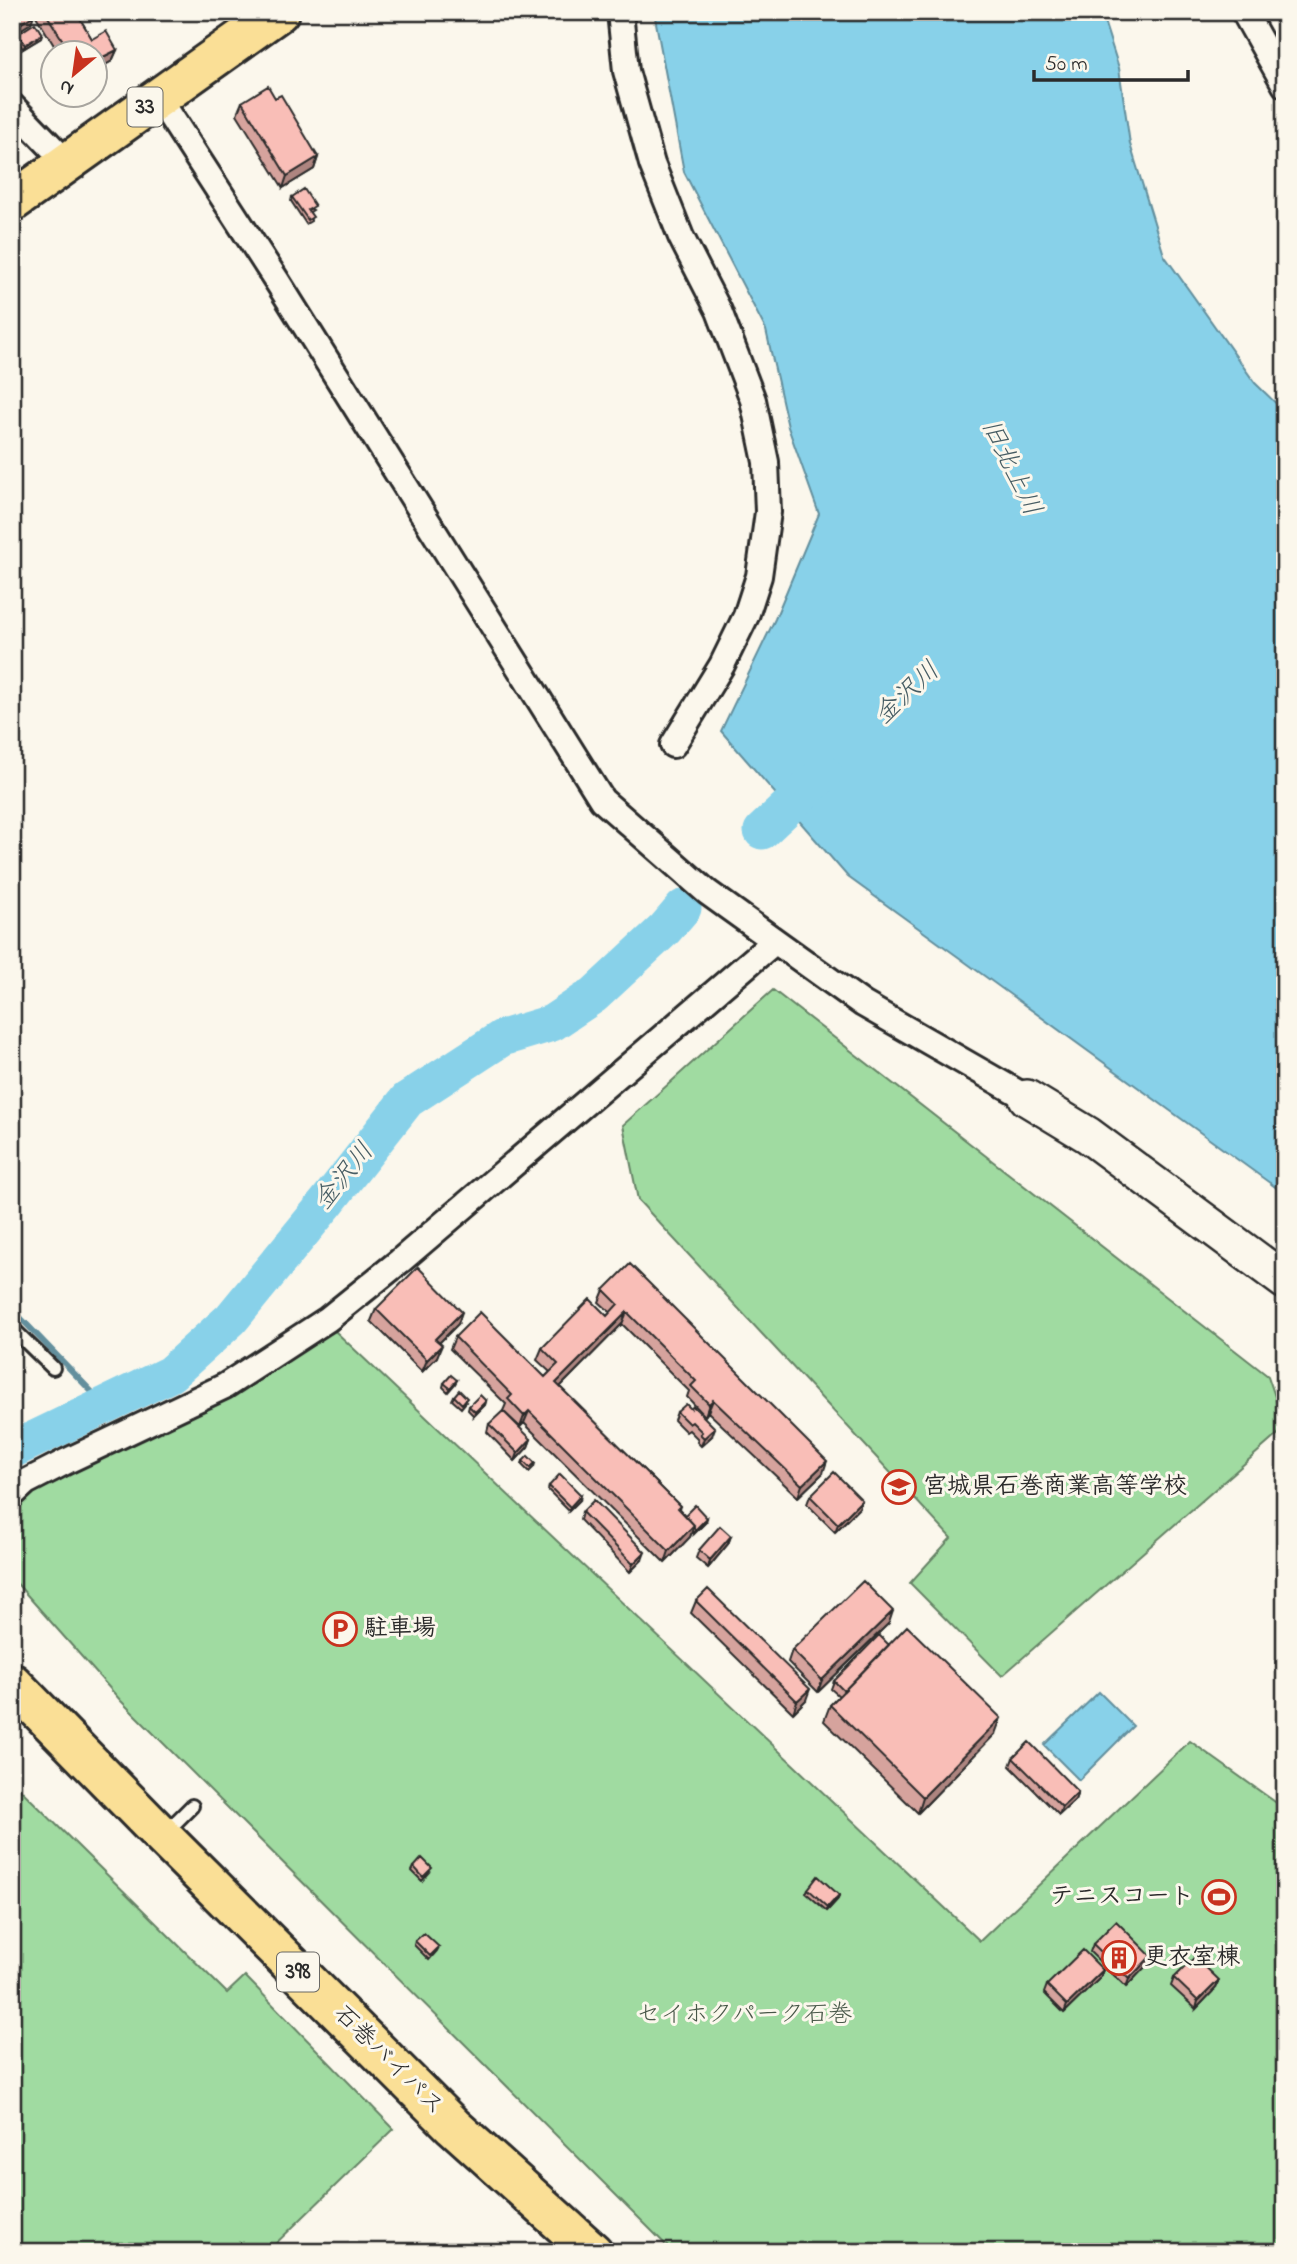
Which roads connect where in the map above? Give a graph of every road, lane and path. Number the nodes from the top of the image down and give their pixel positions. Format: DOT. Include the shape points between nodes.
graph roads {
  1 [pos="279,12"];
  2 [pos="621,12"];
  3 [pos="1244,12"];
  4 [pos="1285,85"];
  5 [pos="158,97"];
  6 [pos="12,106"];
  7 [pos="68,164"];
  8 [pos="12,202"];
  9 [pos="673,745"];
  10 [pos="775,942"];
  11 [pos="1027,1098"];
  12 [pos="1285,1281"];
  13 [pos="12,1328"];
  14 [pos="53,1368"];
  15 [pos="12,1494"];
  16 [pos="12,1683"];
  17 [pos="192,1806"];
  18 [pos="162,1836"];
  19 [pos="593,2252"];
  1 -- 5 [label="main road, 33"];
  2 -- 9 [label="street" via="626,71 652,164 681,237 719,311 752,400 766,462 768,512 759,576 746,616"];
  3 -- 4 [label="street"];
  5 -- 7 [label="main road, 33"];
  5 -- 10 [label="street" via="602,800 708,892"];
  6 -- 7 [label="street"];
  7 -- 8 [label="main road, 33"];
  10 -- 11 [label="street" via="863,1004"];
  10 -- 15 [label="street" via="328,1319 225,1386 67,1461"];
  11 -- 12 [label="street" via="1088,1135"];
  13 -- 14 [label="lane"];
  16 -- 18 [label="main road, 石巻バイパス / 398"];
  17 -- 18 [label="lane"];
  18 -- 19 [label="main road, 石巻バイパス / 398" via="453,2126"];
}
